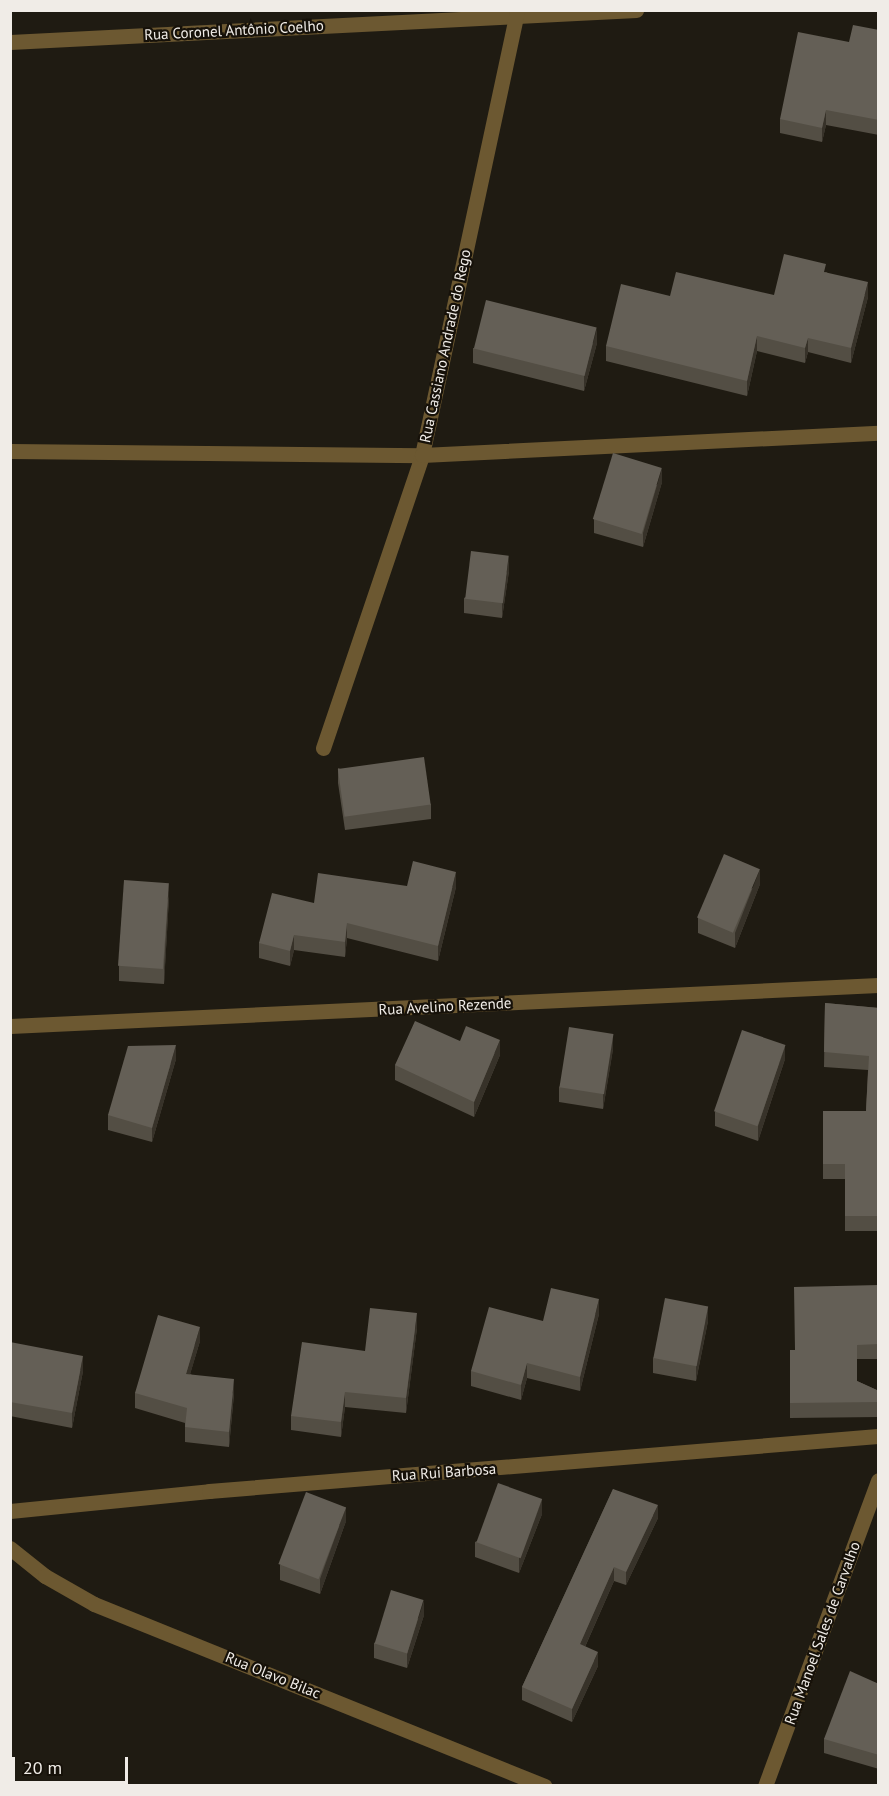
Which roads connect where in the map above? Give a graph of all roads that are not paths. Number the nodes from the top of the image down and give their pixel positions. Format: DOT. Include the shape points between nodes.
graph roads {
  1 [pos="636,10"];
  2 [pos="516,13"];
  3 [pos="10,42"];
  4 [pos="879,433"];
  5 [pos="10,452"];
  6 [pos="422,455"];
  7 [pos="323,748"];
  8 [pos="879,985"];
  9 [pos="10,1026"];
  10 [pos="879,1436"];
  11 [pos="879,1480"];
  12 [pos="10,1511"];
  13 [pos="10,1548"];
  14 [pos="545,1785"];
  15 [pos="765,1785"];
  1 -- 2 [label="street, Rua Coronel Antônio Coelho"];
  2 -- 3 [label="street, Rua Coronel Antônio Coelho"];
  2 -- 6 [label="street, Rua Cassiano Andrade do Rego"];
  4 -- 6 [label="street"];
  5 -- 6 [label="street, Rua Cassiano Andrade do Rego"];
  6 -- 7 [label="street"];
  8 -- 9 [label="street, Rua Avelino Rezende"];
  10 -- 12 [label="street, Rua Rui Barbosa"];
  11 -- 15 [label="street, Rua Manoel Sales de Carvalho"];
  13 -- 14 [label="street, Rua Olavo Bilac" via="45,1576 94,1604"];
}
